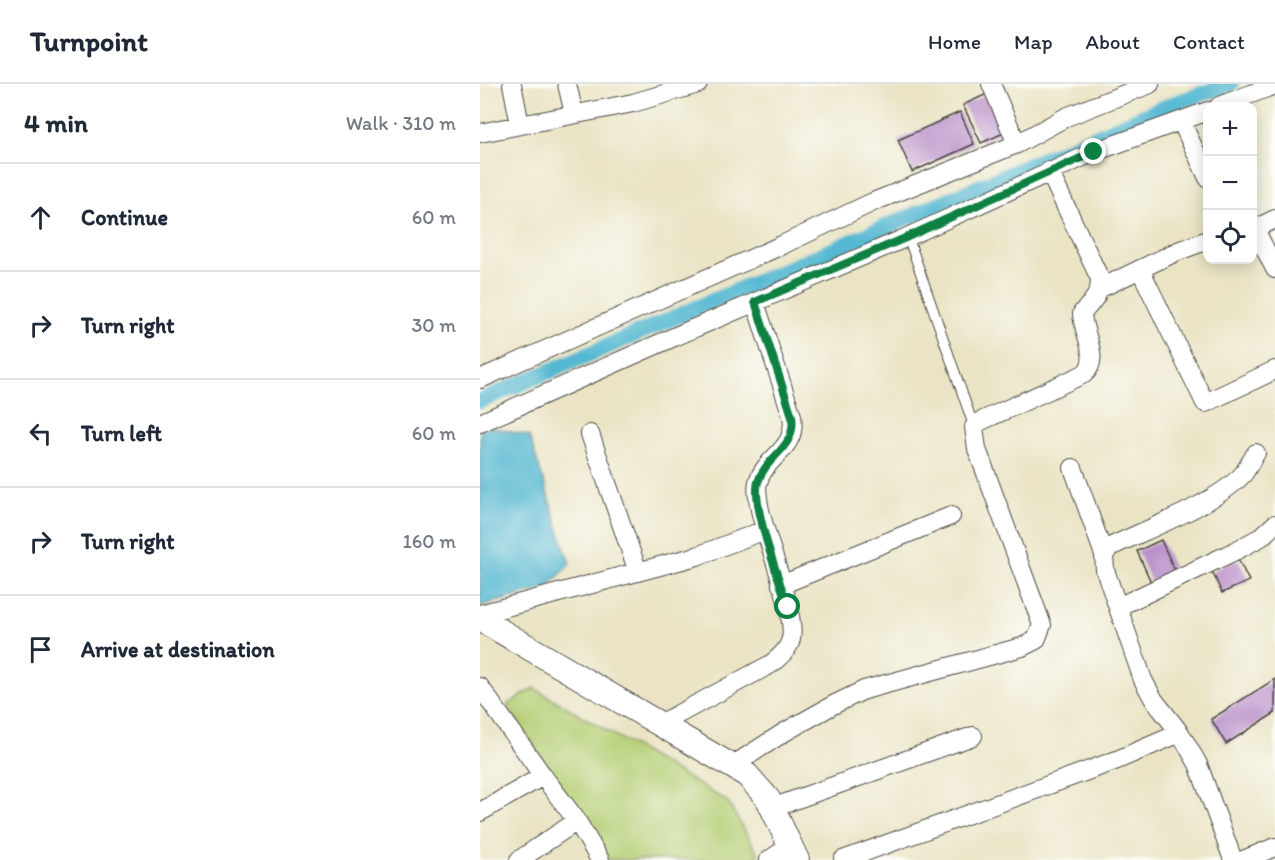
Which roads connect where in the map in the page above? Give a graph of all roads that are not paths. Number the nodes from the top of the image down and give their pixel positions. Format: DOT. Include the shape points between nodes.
graph roads {
  1 [pos="512,84"];
  2 [pos="567,84"];
  3 [pos="698,84"];
  4 [pos="991,84"];
  5 [pos="1150,84"];
  6 [pos="1275,85"];
  7 [pos="636,92"];
  8 [pos="1230,102"];
  9 [pos="1203,113"];
  10 [pos="574,114"];
  11 [pos="1181,121"];
  12 [pos="520,125"];
  13 [pos="480,134"];
  14 [pos="1017,144"];
  15 [pos="1203,167"];
  16 [pos="1049,171"];
  17 [pos="1275,219"];
  18 [pos="1257,228"];
  19 [pos="1257,235"];
  20 [pos="908,237"];
  21 [pos="1203,242"];
  22 [pos="1140,269"];
  23 [pos="1275,269"];
  24 [pos="1101,288"];
  25 [pos="755,302"];
  26 [pos="1275,370"];
  27 [pos="480,379"];
  28 [pos="480,423"];
  29 [pos="974,427"];
  30 [pos="590,434"];
  31 [pos="1256,453"];
  32 [pos="1072,468"];
  33 [pos="951,516"];
  34 [pos="1275,524"];
  35 [pos="765,530"];
  36 [pos="1104,555"];
  37 [pos="638,572"];
  38 [pos="781,585"];
  39 [pos="1118,607"];
  40 [pos="480,614"];
  41 [pos="480,619"];
  42 [pos="480,687"];
  43 [pos="660,724"];
  44 [pos="1180,733"];
  45 [pos="973,736"];
  46 [pos="732,766"];
  47 [pos="543,776"];
  48 [pos="772,808"];
  49 [pos="480,812"];
  50 [pos="577,821"];
  51 [pos="1275,847"];
  52 [pos="794,853"];
  53 [pos="519,860"];
  54 [pos="600,860"];
  55 [pos="769,860"];
  56 [pos="843,860"];
  57 [pos="1233,860"];
  58 [pos="1243,860"];
  1 -- 12 [label="street"];
  2 -- 10 [label="street"];
  3 -- 7 [label="street"];
  4 -- 14 [label="street"];
  5 -- 14 [label="street" via="1066,117"];
  6 -- 8 [label="street"];
  7 -- 10 [label="street"];
  9 -- 11 [label="street"];
  10 -- 12 [label="street"];
  11 -- 15 [label="street"];
  11 -- 16 [label="street"];
  12 -- 13 [label="street"];
  14 -- 27 [label="street" via="873,202"];
  16 -- 20 [label="street"];
  16 -- 24 [label="street" via="1098,272"];
  17 -- 18 [label="street"];
  19 -- 23 [label="street"];
  20 -- 25 [label="street"];
  20 -- 29 [label="lane"];
  21 -- 22 [label="street"];
  22 -- 24 [label="street"];
  22 -- 26 [label="street" via="1205,403"];
  24 -- 29 [label="street" via="1082,313 1092,352 1089,369"];
  25 -- 28 [label="street"];
  25 -- 35 [label="street" via="794,427 791,439 757,483"];
  29 -- 46 [label="street" via="977,449 1042,625 1036,640 864,690 783,733"];
  30 -- 37 [label="street"];
  31 -- 36 [label="street" via="1232,484 1110,546"];
  32 -- 36 [label="street"];
  33 -- 38 [label="street"];
  34 -- 39 [label="street" via="1235,551"];
  35 -- 37 [label="street" via="697,556"];
  35 -- 38 [label="street"];
  36 -- 39 [label="street"];
  37 -- 40 [label="street"];
  38 -- 43 [label="street" via="791,630 784,652 771,664"];
  39 -- 44 [label="street" via="1148,689"];
  41 -- 43 [label="main road"];
  42 -- 47 [label="street"];
  43 -- 46 [label="main road"];
  44 -- 56 [label="street" via="1117,760"];
  44 -- 57 [label="street" via="1206,782"];
  45 -- 48 [label="street"];
  46 -- 48 [label="main road" via="747,775"];
  47 -- 49 [label="street"];
  47 -- 50 [label="street"];
  48 -- 52 [label="main road"];
  50 -- 53 [label="street"];
  50 -- 54 [label="street"];
  51 -- 58 [label="street"];
  52 -- 55 [label="street"];
}
